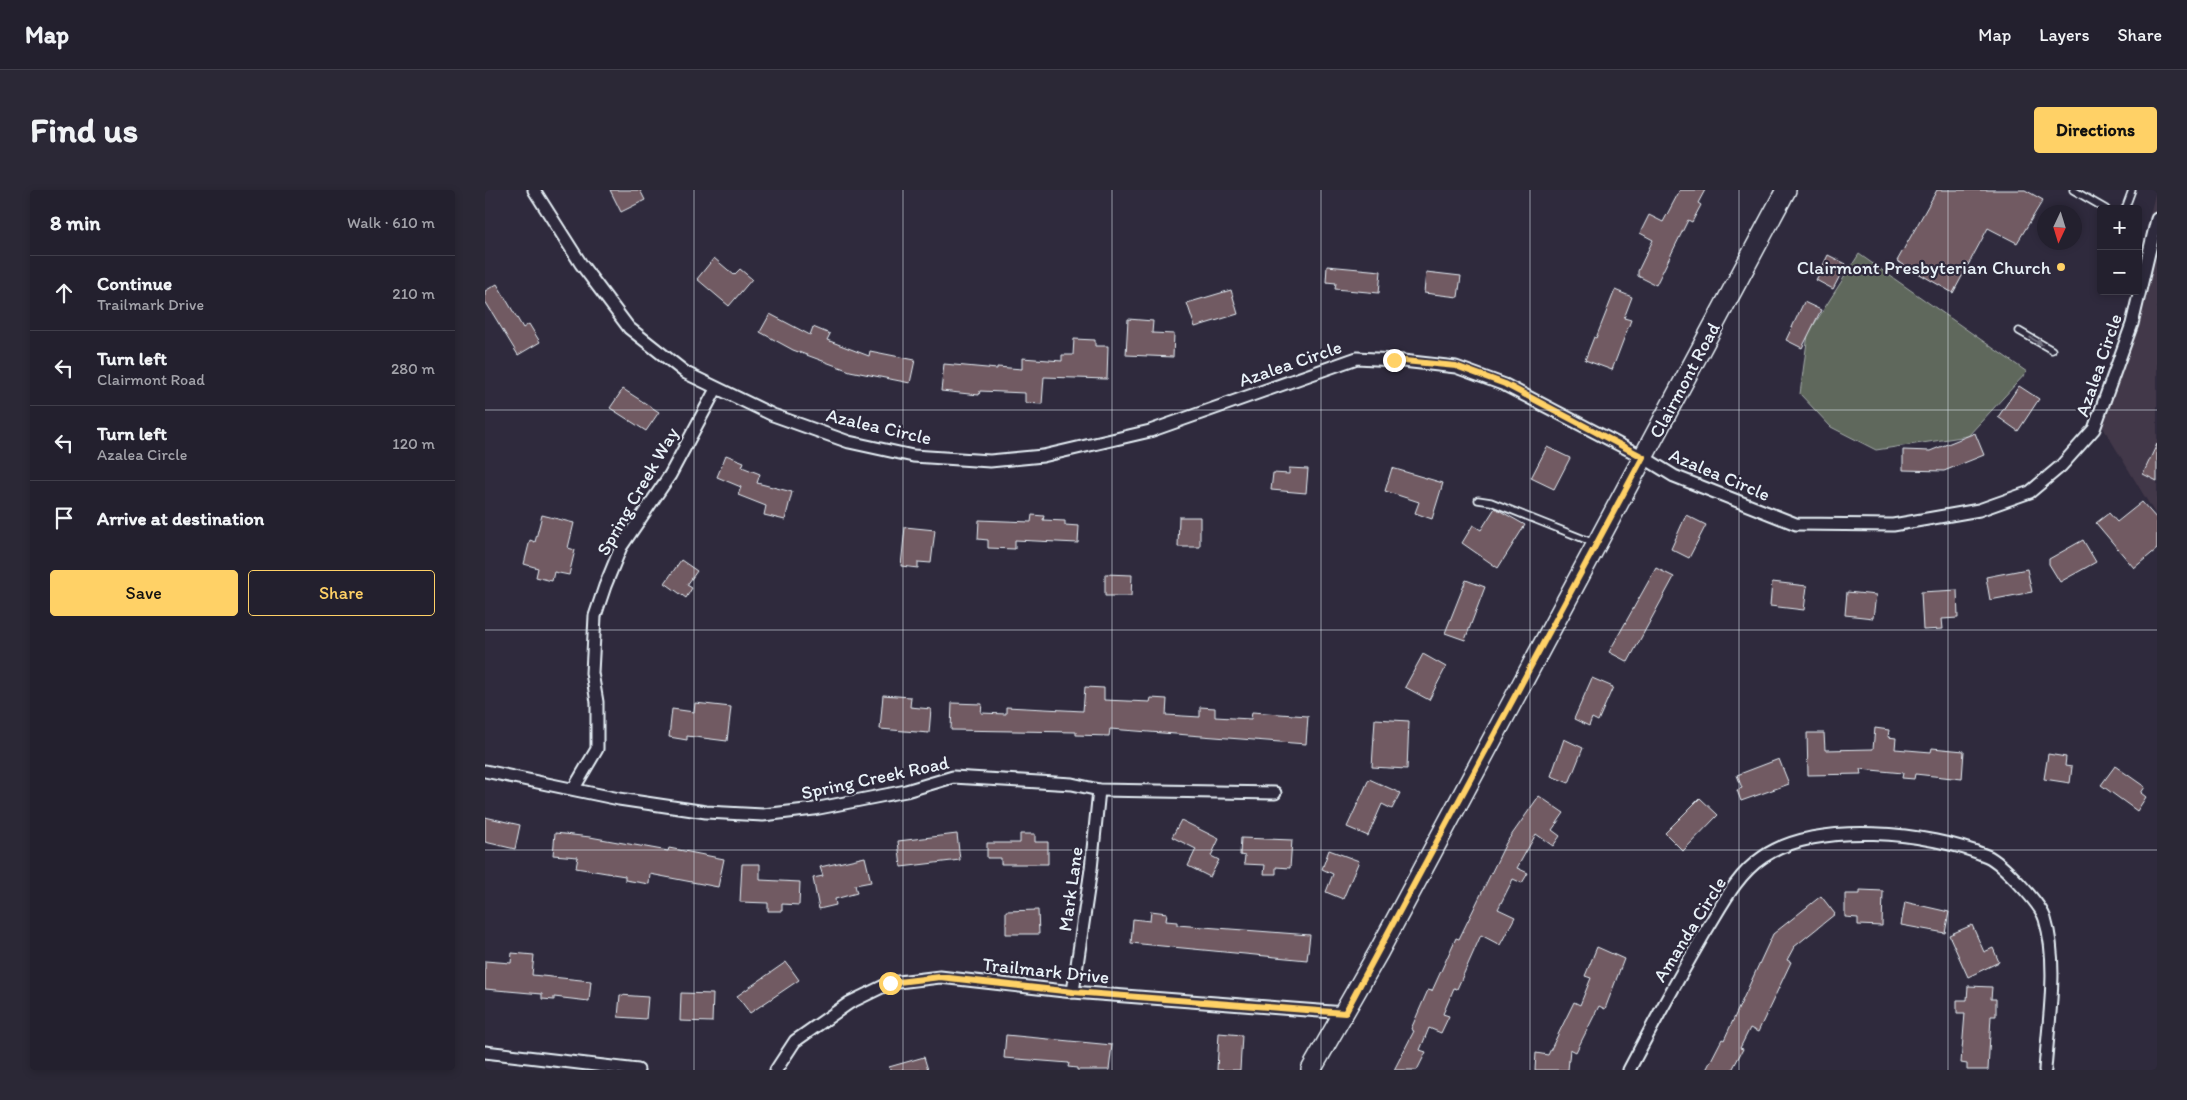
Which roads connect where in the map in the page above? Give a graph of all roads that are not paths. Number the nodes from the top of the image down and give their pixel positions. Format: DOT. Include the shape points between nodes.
graph roads {
  1 [pos="534,190"];
  2 [pos="1786,190"];
  3 [pos="2073,190"];
  4 [pos="2132,190"];
  5 [pos="2099,205"];
  6 [pos="2126,205"];
  7 [pos="2157,219"];
  8 [pos="2019,331"];
  9 [pos="2052,350"];
  10 [pos="716,389"];
  11 [pos="1643,457"];
  12 [pos="1478,500"];
  13 [pos="1597,543"];
  14 [pos="485,771"];
  15 [pos="575,788"];
  16 [pos="1099,790"];
  17 [pos="1275,793"];
  18 [pos="1073,992"];
  19 [pos="1345,1013"];
  20 [pos="485,1052"];
  21 [pos="638,1070"];
  22 [pos="776,1070"];
  23 [pos="1311,1070"];
  24 [pos="1629,1070"];
  25 [pos="2045,1070"];
  1 -- 10 [label="street, Azalea Circle" via="581,264 629,328 686,373"];
  2 -- 11 [label="main road, Clairmont Road"];
  3 -- 5 [label="lane"];
  4 -- 6 [label="lane"];
  7 -- 11 [label="street, Azalea Circle" via="2132,324 2094,429 2061,466 2030,492 1979,510 1893,525 1796,524 1673,476"];
  8 -- 9 [label="lane, one-way"];
  10 -- 11 [label="street, Azalea Circle" via="773,415 849,442 913,456 990,461 1043,456 1150,431 1357,358 1394,360 1456,366 1505,384"];
  10 -- 15 [label="street, Spring Creek Way" via="670,474 621,548 605,586 595,616 592,672 597,702 597,749"];
  11 -- 13 [label="main road, Clairmont Road"];
  12 -- 13 [label="lane" via="1491,502"];
  13 -- 19 [label="main road, Clairmont Road"];
  14 -- 15 [label="street, Spring Creek Road"];
  15 -- 16 [label="street, Spring Creek Road" via="619,799 707,812 763,815 814,809 906,791 953,777 1072,784"];
  16 -- 17 [label="street, Spring Creek Road"];
  16 -- 18 [label="street, Mark Lane"];
  18 -- 19 [label="street, Trailmark Drive"];
  18 -- 22 [label="street, Trailmark Drive" via="940,977 890,983 849,1003 795,1041"];
  19 -- 23 [label="main road, Clairmont Road"];
  20 -- 21 [label="street"];
  24 -- 25 [label="street, Amanda Circle" via="1673,987 1733,886 1763,857 1792,842 1825,834 1884,834 1945,844 1989,857 2027,891 2045,918 2051,959"];
}
